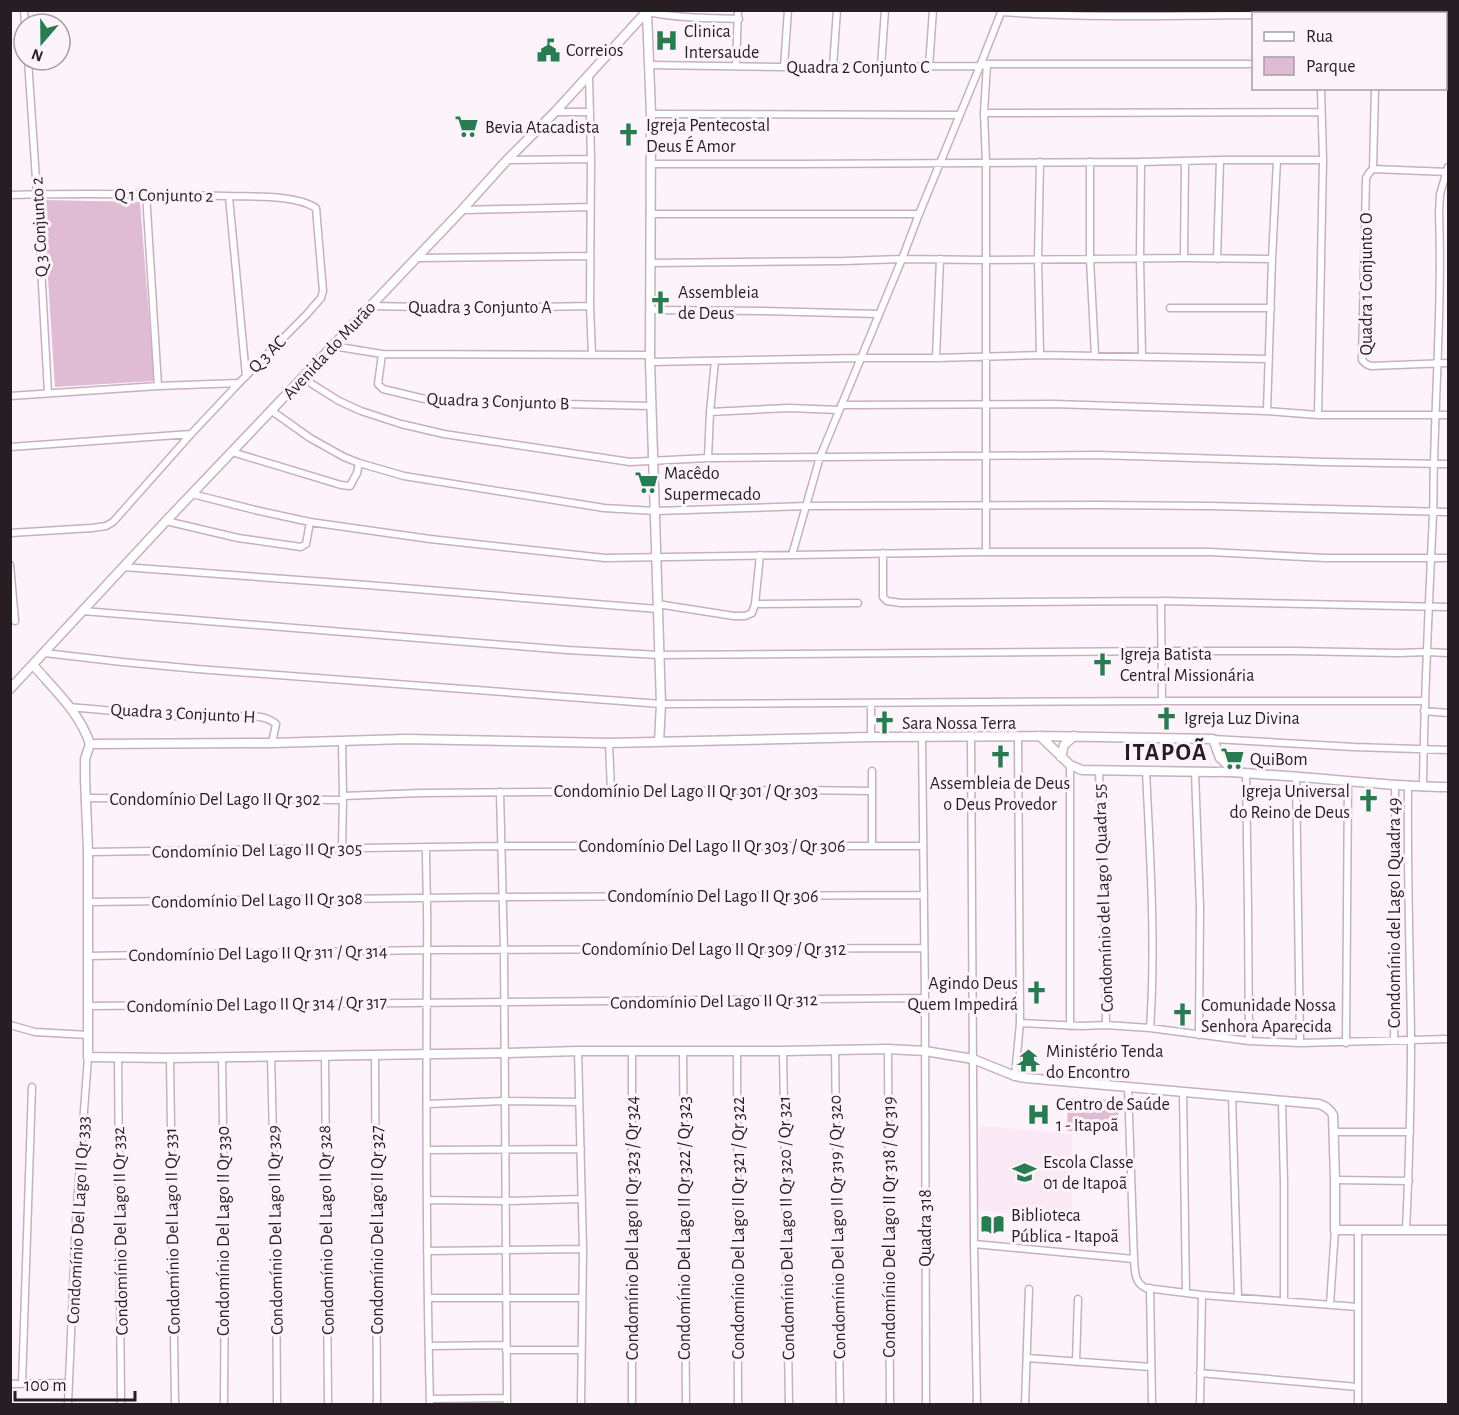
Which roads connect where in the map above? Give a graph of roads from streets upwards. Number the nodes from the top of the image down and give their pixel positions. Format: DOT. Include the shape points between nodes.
graph roads {
  1 [pos="738,10"];
  2 [pos="788,10"];
  3 [pos="837,10"];
  4 [pos="885,10"];
  5 [pos="933,10"];
  6 [pos="648,11"];
  7 [pos="1001,11"];
  8 [pos="1252,15"];
  9 [pos="739,19"];
  10 [pos="1252,64"];
  11 [pos="649,65"];
  12 [pos="984,65"];
  13 [pos="736,66"];
  14 [pos="784,67"];
  15 [pos="833,67"];
  16 [pos="881,67"];
  17 [pos="929,67"];
  18 [pos="29,72"];
  19 [pos="589,75"];
  20 [pos="1321,90"];
  21 [pos="1376,90"];
  22 [pos="555,112"];
  23 [pos="590,112"];
  24 [pos="1321,112"];
  25 [pos="984,113"];
  26 [pos="651,114"];
  27 [pos="959,116"];
  28 [pos="591,159"];
  29 [pos="507,160"];
  30 [pos="1220,160"];
  31 [pos="1277,160"];
  32 [pos="1323,160"];
  33 [pos="1185,161"];
  34 [pos="1040,162"];
  35 [pos="1090,162"];
  36 [pos="1141,162"];
  37 [pos="939,163"];
  38 [pos="986,163"];
  39 [pos="650,164"];
  40 [pos="1373,170"];
  41 [pos="1448,170"];
  42 [pos="146,193"];
  43 [pos="37,194"];
  44 [pos="10,195"];
  45 [pos="229,197"];
  46 [pos="590,207"];
  47 [pos="462,210"];
  48 [pos="650,214"];
  49 [pos="919,214"];
  50 [pos="590,256"];
  51 [pos="416,258"];
  52 [pos="1184,258"];
  53 [pos="902,259"];
  54 [pos="940,259"];
  55 [pos="1038,259"];
  56 [pos="1090,259"];
  57 [pos="1140,259"];
  58 [pos="1217,259"];
  59 [pos="1272,259"];
  60 [pos="986,260"];
  61 [pos="650,262"];
  62 [pos="323,291"];
  63 [pos="370,306"];
  64 [pos="590,306"];
  65 [pos="1170,308"];
  66 [pos="1270,308"];
  67 [pos="650,310"];
  68 [pos="878,314"];
  69 [pos="333,346"];
  70 [pos="382,354"];
  71 [pos="592,355"];
  72 [pos="1040,355"];
  73 [pos="1095,355"];
  74 [pos="1142,356"];
  75 [pos="985,357"];
  76 [pos="861,358"];
  77 [pos="936,358"];
  78 [pos="650,359"];
  79 [pos="1269,359"];
  80 [pos="715,361"];
  81 [pos="1438,363"];
  82 [pos="1449,363"];
  83 [pos="246,376"];
  84 [pos="304,376"];
  85 [pos="239,383"];
  86 [pos="158,386"];
  87 [pos="48,393"];
  88 [pos="10,396"];
  89 [pos="985,405"];
  90 [pos="652,406"];
  91 [pos="840,407"];
  92 [pos="272,411"];
  93 [pos="1267,411"];
  94 [pos="710,412"];
  95 [pos="1318,415"];
  96 [pos="1436,415"];
  97 [pos="1449,415"];
  98 [pos="191,434"];
  99 [pos="10,447"];
  100 [pos="232,452"];
  101 [pos="987,455"];
  102 [pos="820,457"];
  103 [pos="708,458"];
  104 [pos="654,461"];
  105 [pos="359,463"];
  106 [pos="1434,464"];
  107 [pos="1449,464"];
  108 [pos="192,494"];
  109 [pos="987,505"];
  110 [pos="806,506"];
  111 [pos="655,511"];
  112 [pos="1434,512"];
  113 [pos="1449,512"];
  114 [pos="166,521"];
  115 [pos="310,522"];
  116 [pos="10,533"];
  117 [pos="986,552"];
  118 [pos="883,553"];
  119 [pos="760,555"];
  120 [pos="792,555"];
  121 [pos="656,558"];
  122 [pos="1430,558"];
  123 [pos="1449,558"];
  124 [pos="10,565"];
  125 [pos="123,567"];
  126 [pos="1161,601"];
  127 [pos="858,603"];
  128 [pos="755,604"];
  129 [pos="657,606"];
  130 [pos="1429,607"];
  131 [pos="1449,607"];
  132 [pos="83,611"];
  133 [pos="15,621"];
  134 [pos="1162,651"];
  135 [pos="1427,652"];
  136 [pos="1449,652"];
  137 [pos="45,653"];
  138 [pos="659,655"];
  139 [pos="33,665"];
  140 [pos="10,689"];
  141 [pos="1162,701"];
  142 [pos="1425,701"];
  143 [pos="871,703"];
  144 [pos="661,704"];
  145 [pos="69,706"];
  146 [pos="1424,711"];
  147 [pos="1449,713"];
  148 [pos="1040,735"];
  149 [pos="1018,736"];
  150 [pos="1074,736"];
  151 [pos="870,737"];
  152 [pos="971,737"];
  153 [pos="922,738"];
  154 [pos="1213,739"];
  155 [pos="342,741"];
  156 [pos="659,742"];
  157 [pos="272,743"];
  158 [pos="609,743"];
  159 [pos="90,744"];
  160 [pos="1424,750"];
  161 [pos="1449,750"];
  162 [pos="1061,757"];
  163 [pos="1220,758"];
  164 [pos="1070,765"];
  165 [pos="872,771"];
  166 [pos="1099,771"];
  167 [pos="1146,771"];
  168 [pos="1234,771"];
  169 [pos="1195,772"];
  170 [pos="1215,772"];
  171 [pos="1246,773"];
  172 [pos="1296,776"];
  173 [pos="1348,781"];
  174 [pos="1395,786"];
  175 [pos="1408,786"];
  176 [pos="1423,787"];
  177 [pos="1449,787"];
  178 [pos="612,791"];
  179 [pos="872,791"];
  180 [pos="500,792"];
  181 [pos="86,798"];
  182 [pos="343,798"];
  183 [pos="501,846"];
  184 [pos="872,846"];
  185 [pos="923,846"];
  186 [pos="426,847"];
  187 [pos="342,849"];
  188 [pos="88,852"];
  189 [pos="924,895"];
  190 [pos="502,897"];
  191 [pos="426,898"];
  192 [pos="88,902"];
  193 [pos="924,948"];
  194 [pos="427,950"];
  195 [pos="504,951"];
  196 [pos="88,956"];
  197 [pos="925,998"];
  198 [pos="426,1002"];
  199 [pos="504,1003"];
  200 [pos="88,1006"];
  201 [pos="1020,1023"];
  202 [pos="10,1025"];
  203 [pos="1106,1025"];
  204 [pos="1070,1026"];
  205 [pos="1150,1028"];
  206 [pos="88,1035"];
  207 [pos="1199,1035"];
  208 [pos="1449,1039"];
  209 [pos="1394,1040"];
  210 [pos="1411,1040"];
  211 [pos="1249,1041"];
  212 [pos="1300,1043"];
  213 [pos="1346,1043"];
  214 [pos="888,1049"];
  215 [pos="835,1050"];
  216 [pos="578,1051"];
  217 [pos="632,1051"];
  218 [pos="737,1051"];
  219 [pos="783,1051"];
  220 [pos="925,1051"];
  221 [pos="683,1052"];
  222 [pos="504,1053"];
  223 [pos="426,1054"];
  224 [pos="325,1055"];
  225 [pos="375,1055"];
  226 [pos="272,1056"];
  227 [pos="88,1057"];
  228 [pos="222,1057"];
  229 [pos="118,1058"];
  230 [pos="170,1058"];
  231 [pos="973,1059"];
  232 [pos="1015,1076"];
  233 [pos="32,1087"];
  234 [pos="1128,1087"];
  235 [pos="1183,1092"];
  236 [pos="1232,1096"];
  237 [pos="505,1101"];
  238 [pos="1282,1101"];
  239 [pos="579,1102"];
  240 [pos="427,1104"];
  241 [pos="1334,1132"];
  242 [pos="1410,1132"];
  243 [pos="581,1149"];
  244 [pos="427,1150"];
  245 [pos="505,1150"];
  246 [pos="1335,1180"];
  247 [pos="1409,1181"];
  248 [pos="582,1199"];
  249 [pos="427,1200"];
  250 [pos="505,1201"];
  251 [pos="1335,1230"];
  252 [pos="1406,1230"];
  253 [pos="1449,1230"];
  254 [pos="1358,1231"];
  255 [pos="974,1244"];
  256 [pos="505,1249"];
  257 [pos="583,1249"];
  258 [pos="427,1251"];
  259 [pos="1134,1259"];
  260 [pos="1150,1288"];
  261 [pos="1029,1290"];
  262 [pos="1186,1292"];
  263 [pos="1202,1294"];
  264 [pos="1238,1297"];
  265 [pos="428,1298"];
  266 [pos="507,1298"];
  267 [pos="582,1298"];
  268 [pos="1078,1299"];
  269 [pos="1284,1301"];
  270 [pos="1330,1304"];
  271 [pos="1358,1307"];
  272 [pos="429,1346"];
  273 [pos="506,1347"];
  274 [pos="581,1350"];
  275 [pos="1027,1358"];
  276 [pos="1076,1362"];
  277 [pos="1151,1367"];
  278 [pos="1200,1373"];
  279 [pos="69,1383"];
  280 [pos="10,1384"];
  281 [pos="22,1384"];
  282 [pos="1358,1387"];
  283 [pos="507,1401"];
  284 [pos="430,1402"];
  285 [pos="68,1404"];
  286 [pos="121,1404"];
  287 [pos="175,1404"];
  288 [pos="224,1404"];
  289 [pos="277,1404"];
  290 [pos="328,1404"];
  291 [pos="377,1404"];
  292 [pos="581,1404"];
  293 [pos="632,1404"];
  294 [pos="686,1404"];
  295 [pos="738,1404"];
  296 [pos="789,1404"];
  297 [pos="840,1404"];
  298 [pos="890,1404"];
  299 [pos="926,1404"];
  300 [pos="977,1404"];
  301 [pos="1025,1404"];
  302 [pos="1152,1404"];
  303 [pos="1200,1404"];
  304 [pos="1358,1404"];
  1 -- 9 [label="street"];
  2 -- 14 [label="street"];
  3 -- 15 [label="street"];
  4 -- 16 [label="street"];
  5 -- 17 [label="street"];
  6 -- 9 [label="street"];
  6 -- 11 [label="street"];
  6 -- 19 [label="street, Avenida do Murão"];
  7 -- 8 [label="street" via="1100,17"];
  7 -- 12 [label="street"];
  9 -- 13 [label="street"];
  10 -- 12 [label="street, Quadra 2 Conjunto C"];
  11 -- 13 [label="street, Quadra 2 Conjunto C"];
  11 -- 26 [label="street"];
  12 -- 17 [label="street, Quadra 2 Conjunto C"];
  12 -- 25 [label="street"];
  12 -- 27 [label="street"];
  13 -- 14 [label="street, Quadra 2 Conjunto C"];
  14 -- 15 [label="street, Quadra 2 Conjunto C"];
  15 -- 16 [label="street, Quadra 2 Conjunto C"];
  16 -- 17 [label="street, Quadra 2 Conjunto C"];
  18 -- 43 [label="street, Q 3 Conjunto 2"];
  19 -- 22 [label="street, Avenida do Murão"];
  19 -- 23 [label="street"];
  20 -- 24 [label="street"];
  21 -- 40 [label="street"];
  22 -- 23 [label="street"];
  22 -- 29 [label="street, Avenida do Murão"];
  23 -- 28 [label="street"];
  24 -- 25 [label="street"];
  24 -- 32 [label="street"];
  25 -- 38 [label="street"];
  26 -- 27 [label="street"];
  26 -- 39 [label="street"];
  27 -- 37 [label="street"];
  28 -- 29 [label="street"];
  28 -- 46 [label="street"];
  29 -- 47 [label="street, Avenida do Murão"];
  30 -- 31 [label="street"];
  30 -- 33 [label="street"];
  30 -- 58 [label="street"];
  31 -- 32 [label="street"];
  31 -- 59 [label="street"];
  32 -- 95 [label="street"];
  33 -- 36 [label="street"];
  33 -- 52 [label="street"];
  34 -- 35 [label="street"];
  34 -- 38 [label="street"];
  34 -- 55 [label="street"];
  35 -- 36 [label="street"];
  35 -- 56 [label="street"];
  36 -- 57 [label="street"];
  37 -- 38 [label="street"];
  37 -- 39 [label="street"];
  37 -- 49 [label="street"];
  38 -- 60 [label="street"];
  39 -- 48 [label="street"];
  40 -- 41 [label="street"];
  40 -- 81 [label="street, Quadra 1 Conjunto O" via="1366,178 1362,360 1371,366"];
  41 -- 81 [label="street" via="1439,213"];
  42 -- 43 [label="street, Q 1 Conjunto 2"];
  42 -- 45 [label="street, Q 1 Conjunto 2"];
  42 -- 86 [label="street"];
  43 -- 44 [label="street, Q 1 Conjunto 2"];
  43 -- 87 [label="street, Q 3 Conjunto 2"];
  45 -- 62 [label="street, Q 1 Conjunto 2" via="279,198 316,208"];
  45 -- 83 [label="street"];
  46 -- 47 [label="street"];
  46 -- 50 [label="street"];
  47 -- 51 [label="street, Avenida do Murão"];
  48 -- 49 [label="street"];
  48 -- 61 [label="street"];
  49 -- 53 [label="street"];
  50 -- 51 [label="street"];
  50 -- 64 [label="street"];
  51 -- 63 [label="street, Avenida do Murão"];
  52 -- 57 [label="street"];
  52 -- 58 [label="street"];
  53 -- 54 [label="street"];
  53 -- 61 [label="street"];
  53 -- 68 [label="street"];
  54 -- 60 [label="street"];
  54 -- 77 [label="street"];
  55 -- 56 [label="street"];
  55 -- 60 [label="street"];
  55 -- 72 [label="street"];
  56 -- 57 [label="street"];
  56 -- 73 [label="street"];
  57 -- 74 [label="street"];
  58 -- 59 [label="street"];
  59 -- 66 [label="street"];
  60 -- 75 [label="street"];
  61 -- 67 [label="street"];
  62 -- 83 [label="street, Q 3 AC" via="307,314"];
  63 -- 64 [label="street, Quadra 3 Conjunto A"];
  63 -- 69 [label="street, Avenida do Murão"];
  64 -- 71 [label="street"];
  65 -- 66 [label="street"];
  66 -- 79 [label="street"];
  67 -- 68 [label="street"];
  67 -- 78 [label="street"];
  68 -- 76 [label="street"];
  69 -- 70 [label="street"];
  69 -- 84 [label="street, Avenida do Murão"];
  70 -- 71 [label="street"];
  70 -- 90 [label="street, Quadra 3 Conjunto B" via="378,384 383,389 423,399"];
  71 -- 78 [label="street"];
  72 -- 73 [label="street"];
  72 -- 75 [label="street"];
  73 -- 74 [label="street"];
  74 -- 79 [label="street"];
  75 -- 77 [label="street"];
  75 -- 89 [label="street"];
  76 -- 77 [label="street"];
  76 -- 80 [label="street"];
  76 -- 91 [label="street"];
  78 -- 80 [label="street"];
  78 -- 90 [label="street"];
  79 -- 93 [label="street"];
  80 -- 94 [label="street"];
  81 -- 82 [label="street"];
  81 -- 96 [label="street"];
  83 -- 85 [label="street, Q 3 AC"];
  84 -- 92 [label="street, Avenida do Murão"];
  84 -- 104 [label="street" via="339,401 401,424 617,461"];
  85 -- 86 [label="street, Q 3 AC"];
  85 -- 98 [label="street"];
  86 -- 87 [label="street, Q 3 AC"];
  87 -- 88 [label="street, Q 3 AC"];
  89 -- 91 [label="street"];
  89 -- 93 [label="street"];
  89 -- 101 [label="street"];
  90 -- 104 [label="street"];
  91 -- 94 [label="street"];
  91 -- 102 [label="street"];
  92 -- 100 [label="street, Avenida do Murão"];
  92 -- 105 [label="street" via="310,438"];
  93 -- 95 [label="street"];
  94 -- 103 [label="street"];
  95 -- 96 [label="street"];
  96 -- 97 [label="street"];
  96 -- 106 [label="street"];
  98 -- 99 [label="street"];
  98 -- 116 [label="street" via="106,526"];
  100 -- 105 [label="street" via="350,486"];
  100 -- 108 [label="street, Avenida do Murão"];
  101 -- 102 [label="street"];
  101 -- 106 [label="street"];
  101 -- 109 [label="street"];
  102 -- 103 [label="street"];
  102 -- 110 [label="street"];
  103 -- 104 [label="street"];
  104 -- 111 [label="street"];
  105 -- 111 [label="street" via="435,482"];
  106 -- 107 [label="street"];
  106 -- 112 [label="street"];
  108 -- 114 [label="street, Avenida do Murão"];
  108 -- 115 [label="street"];
  109 -- 110 [label="street"];
  109 -- 112 [label="street"];
  109 -- 117 [label="street"];
  110 -- 111 [label="street"];
  110 -- 120 [label="street"];
  111 -- 121 [label="street"];
  112 -- 113 [label="street"];
  112 -- 122 [label="street"];
  114 -- 115 [label="street" via="238,538 301,547 306,544"];
  114 -- 125 [label="street, Avenida do Murão"];
  115 -- 121 [label="street" via="527,550 605,558"];
  117 -- 118 [label="street"];
  117 -- 122 [label="street" via="1210,552"];
  118 -- 120 [label="street"];
  118 -- 126 [label="street" via="883,597 887,601"];
  119 -- 120 [label="street"];
  119 -- 121 [label="street"];
  119 -- 128 [label="street"];
  121 -- 129 [label="street"];
  122 -- 123 [label="street"];
  122 -- 130 [label="street"];
  124 -- 133 [label="street"];
  125 -- 129 [label="street"];
  125 -- 132 [label="street, Avenida do Murão"];
  126 -- 130 [label="street"];
  126 -- 134 [label="street"];
  127 -- 128 [label="street"];
  128 -- 129 [label="street" via="752,613 745,616"];
  129 -- 138 [label="street"];
  130 -- 131 [label="street"];
  130 -- 135 [label="street"];
  132 -- 137 [label="street, Avenida do Murão"];
  132 -- 138 [label="street"];
  134 -- 135 [label="street"];
  134 -- 138 [label="street"];
  134 -- 141 [label="street"];
  135 -- 136 [label="street"];
  135 -- 142 [label="street"];
  137 -- 139 [label="street, Avenida do Murão"];
  137 -- 144 [label="street" via="186,668"];
  138 -- 144 [label="street"];
  139 -- 140 [label="street, Avenida do Murão"];
  139 -- 145 [label="street"];
  141 -- 142 [label="street"];
  141 -- 143 [label="street"];
  142 -- 146 [label="street"];
  143 -- 144 [label="street"];
  143 -- 151 [label="street"];
  144 -- 156 [label="street"];
  145 -- 157 [label="street, Quadra 3 Conjunto H" via="266,718 276,724"];
  145 -- 159 [label="street"];
  146 -- 147 [label="street"];
  146 -- 160 [label="street"];
  148 -- 149 [label="street"];
  148 -- 150 [label="street"];
  148 -- 162 [label="street"];
  149 -- 152 [label="street"];
  149 -- 201 [label="street"];
  150 -- 154 [label="street"];
  150 -- 162 [label="street" via="1064,745"];
  151 -- 153 [label="street"];
  151 -- 156 [label="street"];
  152 -- 153 [label="street"];
  152 -- 231 [label="street"];
  153 -- 185 [label="street, Quadra 318"];
  154 -- 160 [label="street"];
  154 -- 163 [label="street"];
  155 -- 157 [label="street"];
  155 -- 158 [label="street"];
  155 -- 182 [label="street"];
  156 -- 158 [label="street"];
  157 -- 159 [label="street"];
  158 -- 178 [label="street"];
  159 -- 181 [label="street" via="85,759"];
  160 -- 161 [label="street"];
  160 -- 176 [label="street"];
  162 -- 164 [label="street"];
  163 -- 168 [label="street"];
  163 -- 170 [label="street"];
  164 -- 166 [label="street"];
  164 -- 204 [label="street"];
  165 -- 179 [label="street"];
  166 -- 167 [label="street"];
  166 -- 203 [label="street, Condomínio del Lago I Quadra 55"];
  167 -- 169 [label="street"];
  167 -- 205 [label="street" via="1151,885"];
  168 -- 170 [label="street"];
  168 -- 171 [label="street"];
  169 -- 170 [label="street"];
  169 -- 207 [label="street"];
  171 -- 172 [label="street"];
  171 -- 211 [label="street"];
  172 -- 173 [label="street"];
  172 -- 212 [label="street"];
  173 -- 174 [label="street"];
  173 -- 213 [label="street"];
  174 -- 175 [label="street"];
  174 -- 209 [label="street, Condomínio del Lago I Quadra 49"];
  175 -- 176 [label="street"];
  175 -- 210 [label="street, Condomínio del Lago I Quadra 49"];
  176 -- 177 [label="street"];
  178 -- 179 [label="street, Condomínio Del Lago II Qr 301 / Qr 303"];
  178 -- 180 [label="street, Condomínio Del Lago II Qr 301 / Qr 303"];
  179 -- 184 [label="street"];
  180 -- 182 [label="street, Condomínio Del Lago II Qr 301 / Qr 303"];
  180 -- 183 [label="street"];
  181 -- 182 [label="street, Condomínio Del Lago II Qr 302"];
  181 -- 188 [label="street"];
  182 -- 187 [label="street"];
  183 -- 184 [label="street, Condomínio Del Lago II Qr 303 / Qr 306"];
  183 -- 186 [label="street, Condomínio Del Lago II Qr 303 / Qr 306"];
  183 -- 190 [label="street"];
  184 -- 185 [label="street, Condomínio Del Lago II Qr 303 / Qr 306"];
  185 -- 189 [label="street, Quadra 318"];
  186 -- 187 [label="street, Condomínio Del Lago II Qr 305"];
  186 -- 191 [label="street"];
  187 -- 188 [label="street, Condomínio Del Lago II Qr 305"];
  188 -- 192 [label="street"];
  189 -- 190 [label="street, Condomínio Del Lago II Qr 306"];
  189 -- 193 [label="street, Quadra 318"];
  190 -- 191 [label="street, Condomínio Del Lago II Qr 306"];
  190 -- 195 [label="street"];
  191 -- 192 [label="street, Condomínio Del Lago II Qr 308"];
  191 -- 194 [label="street"];
  192 -- 196 [label="street"];
  193 -- 195 [label="street, Condomínio Del Lago II Qr 309 / Qr 312"];
  193 -- 197 [label="street, Quadra 318"];
  194 -- 195 [label="street, Condomínio Del Lago II Qr 309 / Qr 312"];
  194 -- 196 [label="street, Condomínio Del Lago II Qr 311 / Qr 314"];
  194 -- 198 [label="street"];
  195 -- 199 [label="street"];
  196 -- 200 [label="street"];
  197 -- 199 [label="street, Condomínio Del Lago II Qr 312"];
  197 -- 220 [label="street, Quadra 318"];
  198 -- 199 [label="street, Condomínio Del Lago II Qr 312"];
  198 -- 200 [label="street, Condomínio Del Lago II Qr 314 / Qr 317"];
  198 -- 223 [label="street"];
  199 -- 222 [label="street"];
  200 -- 206 [label="street"];
  201 -- 204 [label="street"];
  201 -- 232 [label="street"];
  202 -- 206 [label="street" via="35,1032"];
  203 -- 204 [label="street"];
  203 -- 205 [label="street"];
  205 -- 207 [label="street"];
  206 -- 227 [label="street"];
  207 -- 211 [label="street"];
  208 -- 210 [label="street"];
  209 -- 210 [label="street"];
  209 -- 213 [label="street"];
  210 -- 242 [label="street, Condomínio del Lago I Quadra 49"];
  211 -- 212 [label="street"];
  212 -- 213 [label="street"];
  214 -- 215 [label="street"];
  214 -- 220 [label="street"];
  214 -- 298 [label="street, Condomínio Del Lago II Qr 318 / Qr 319"];
  215 -- 219 [label="street"];
  215 -- 297 [label="street, Condomínio Del Lago II Qr 319 / Qr 320"];
  216 -- 217 [label="street"];
  216 -- 222 [label="street"];
  216 -- 239 [label="street"];
  217 -- 221 [label="street"];
  217 -- 293 [label="street, Condomínio Del Lago II Qr 323 / Qr 324"];
  218 -- 219 [label="street"];
  218 -- 221 [label="street"];
  218 -- 295 [label="street, Condomínio Del Lago II Qr 321 / Qr 322"];
  219 -- 296 [label="street, Condomínio Del Lago II Qr 320 / Qr 321"];
  220 -- 231 [label="street"];
  220 -- 299 [label="street, Quadra 318"];
  221 -- 294 [label="street, Condomínio Del Lago II Qr 322 / Qr 323"];
  222 -- 223 [label="street"];
  222 -- 237 [label="street"];
  223 -- 225 [label="street"];
  223 -- 240 [label="street"];
  224 -- 225 [label="street"];
  224 -- 226 [label="street"];
  224 -- 290 [label="street, Condomínio Del Lago II Qr 328"];
  225 -- 291 [label="street, Condomínio Del Lago II Qr 327"];
  226 -- 228 [label="street"];
  226 -- 289 [label="street, Condomínio Del Lago II Qr 329"];
  227 -- 229 [label="street"];
  227 -- 279 [label="street, Condomínio Del Lago II Qr 333"];
  228 -- 230 [label="street"];
  228 -- 288 [label="street, Condomínio Del Lago II Qr 330"];
  229 -- 230 [label="street"];
  229 -- 286 [label="street, Condomínio Del Lago II Qr 332"];
  230 -- 287 [label="street, Condomínio Del Lago II Qr 331"];
  231 -- 232 [label="street"];
  231 -- 255 [label="street"];
  232 -- 234 [label="street"];
  233 -- 281 [label="street"];
  234 -- 235 [label="street"];
  234 -- 259 [label="street"];
  235 -- 236 [label="street"];
  235 -- 262 [label="street"];
  236 -- 238 [label="street"];
  236 -- 264 [label="street"];
  237 -- 239 [label="street"];
  237 -- 240 [label="street"];
  237 -- 245 [label="street"];
  238 -- 241 [label="street" via="1324,1106 1333,1115"];
  238 -- 269 [label="street"];
  239 -- 243 [label="street"];
  240 -- 244 [label="street"];
  241 -- 242 [label="street"];
  241 -- 246 [label="street"];
  242 -- 247 [label="street, Condomínio del Lago I Quadra 49"];
  243 -- 245 [label="street"];
  243 -- 248 [label="street"];
  244 -- 245 [label="street"];
  244 -- 249 [label="street"];
  245 -- 250 [label="street"];
  246 -- 247 [label="street"];
  246 -- 251 [label="street"];
  247 -- 252 [label="street, Condomínio del Lago I Quadra 49"];
  248 -- 250 [label="street"];
  248 -- 257 [label="street"];
  249 -- 250 [label="street"];
  249 -- 258 [label="street"];
  250 -- 256 [label="street"];
  251 -- 254 [label="street"];
  251 -- 270 [label="street"];
  252 -- 253 [label="street"];
  252 -- 254 [label="street"];
  254 -- 271 [label="street"];
  255 -- 259 [label="street"];
  255 -- 300 [label="street"];
  256 -- 257 [label="street"];
  256 -- 258 [label="street"];
  256 -- 266 [label="street"];
  257 -- 267 [label="street"];
  258 -- 265 [label="street"];
  259 -- 260 [label="street" via="1138,1283"];
  260 -- 262 [label="street"];
  260 -- 277 [label="street"];
  261 -- 275 [label="street"];
  262 -- 263 [label="street"];
  263 -- 264 [label="street"];
  263 -- 278 [label="street"];
  264 -- 269 [label="street"];
  265 -- 266 [label="street"];
  265 -- 272 [label="street"];
  266 -- 267 [label="street"];
  266 -- 273 [label="street"];
  267 -- 274 [label="street"];
  268 -- 276 [label="street"];
  269 -- 270 [label="street"];
  270 -- 271 [label="street"];
  271 -- 282 [label="street"];
  272 -- 273 [label="street"];
  272 -- 284 [label="street"];
  273 -- 274 [label="street"];
  273 -- 283 [label="street"];
  274 -- 292 [label="street"];
  275 -- 276 [label="street"];
  275 -- 301 [label="street"];
  276 -- 277 [label="street"];
  277 -- 302 [label="street"];
  278 -- 282 [label="street"];
  278 -- 303 [label="street"];
  279 -- 281 [label="street"];
  279 -- 285 [label="street, Condomínio Del Lago II Qr 333"];
  280 -- 281 [label="street"];
  282 -- 304 [label="street"];
  283 -- 284 [label="street"];
}
